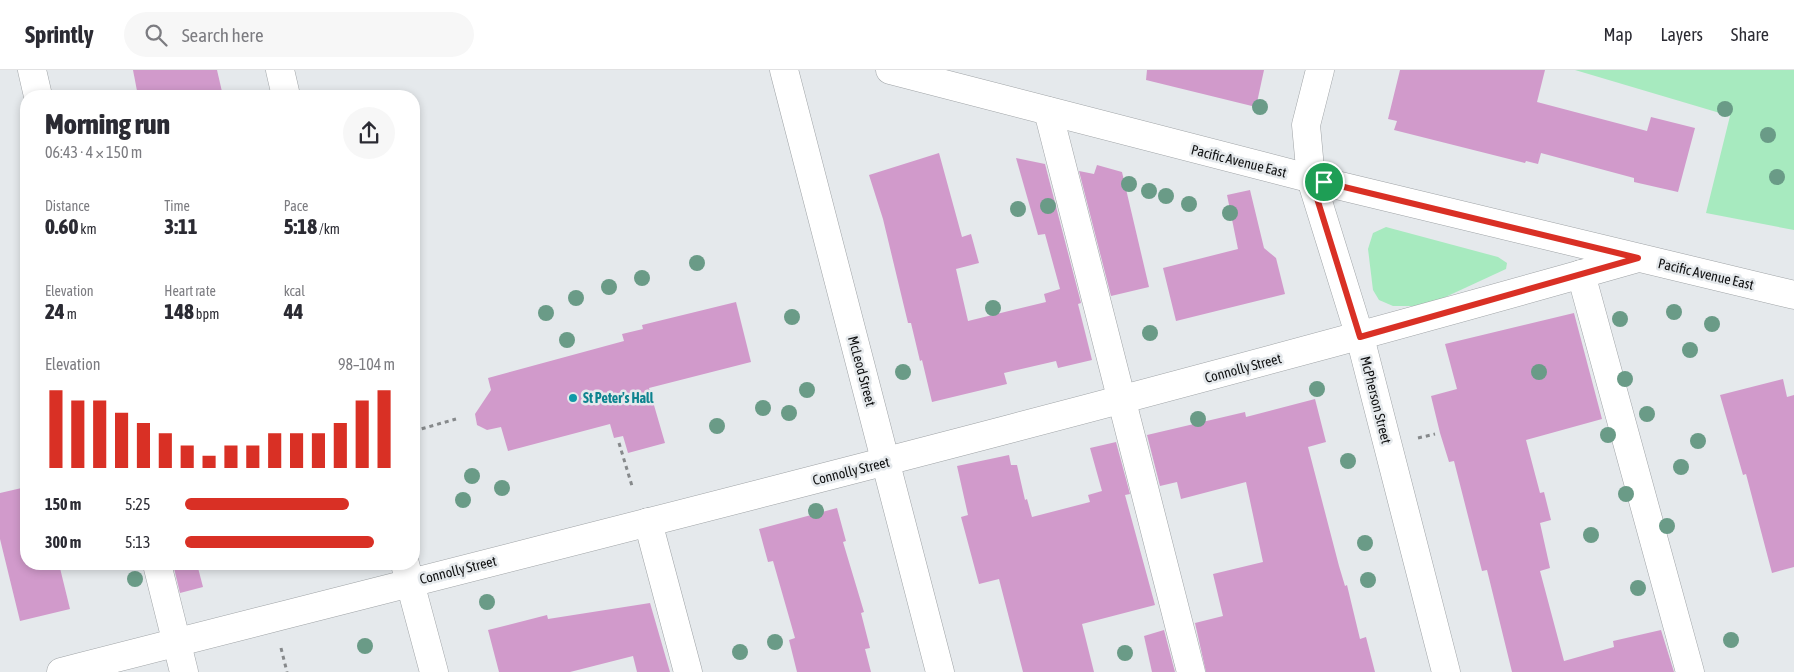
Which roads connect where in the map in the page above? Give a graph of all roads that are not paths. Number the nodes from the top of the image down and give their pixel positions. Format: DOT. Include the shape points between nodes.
graph roads {
  1 [pos="32,70"];
  2 [pos="280,70"];
  3 [pos="784,70"];
  4 [pos="890,70"];
  5 [pos="1320,70"];
  6 [pos="37,90"];
  7 [pos="285,90"];
  8 [pos="1048,111"];
  9 [pos="1311,179"];
  10 [pos="1638,258"];
  11 [pos="1581,274"];
  12 [pos="1794,295"];
  13 [pos="1360,337"];
  14 [pos="1120,400"];
  15 [pos="885,462"];
  16 [pos="648,522"];
  17 [pos="158,570"];
  18 [pos="408,573"];
  19 [pos="176,642"];
  20 [pos="61,672"];
  21 [pos="184,672"];
  22 [pos="434,672"];
  23 [pos="688,672"];
  24 [pos="940,672"];
  25 [pos="1191,672"];
  26 [pos="1446,672"];
  27 [pos="1690,672"];
  1 -- 6 [label="street"];
  2 -- 7 [label="street"];
  3 -- 15 [label="street, McLeod Street"];
  4 -- 8 [label="street, Pacific Avenue East"];
  5 -- 9 [label="street, McPherson Street" via="1306,125"];
  8 -- 9 [label="street, Pacific Avenue East"];
  8 -- 14 [label="street"];
  9 -- 10 [label="street, Pacific Avenue East"];
  9 -- 13 [label="street, McPherson Street"];
  10 -- 11 [label="street, Connolly Street"];
  10 -- 12 [label="street, Pacific Avenue East"];
  11 -- 13 [label="street, Connolly Street"];
  11 -- 27 [label="street"];
  13 -- 14 [label="street, Connolly Street"];
  13 -- 26 [label="street, McPherson Street"];
  14 -- 15 [label="street, Connolly Street"];
  14 -- 25 [label="street"];
  15 -- 16 [label="street, Connolly Street"];
  15 -- 24 [label="street, McLeod Street"];
  16 -- 18 [label="street, Connolly Street"];
  16 -- 23 [label="street"];
  17 -- 19 [label="street"];
  18 -- 19 [label="street, Connolly Street"];
  18 -- 22 [label="street"];
  19 -- 20 [label="street, Connolly Street"];
  19 -- 21 [label="street"];
}
